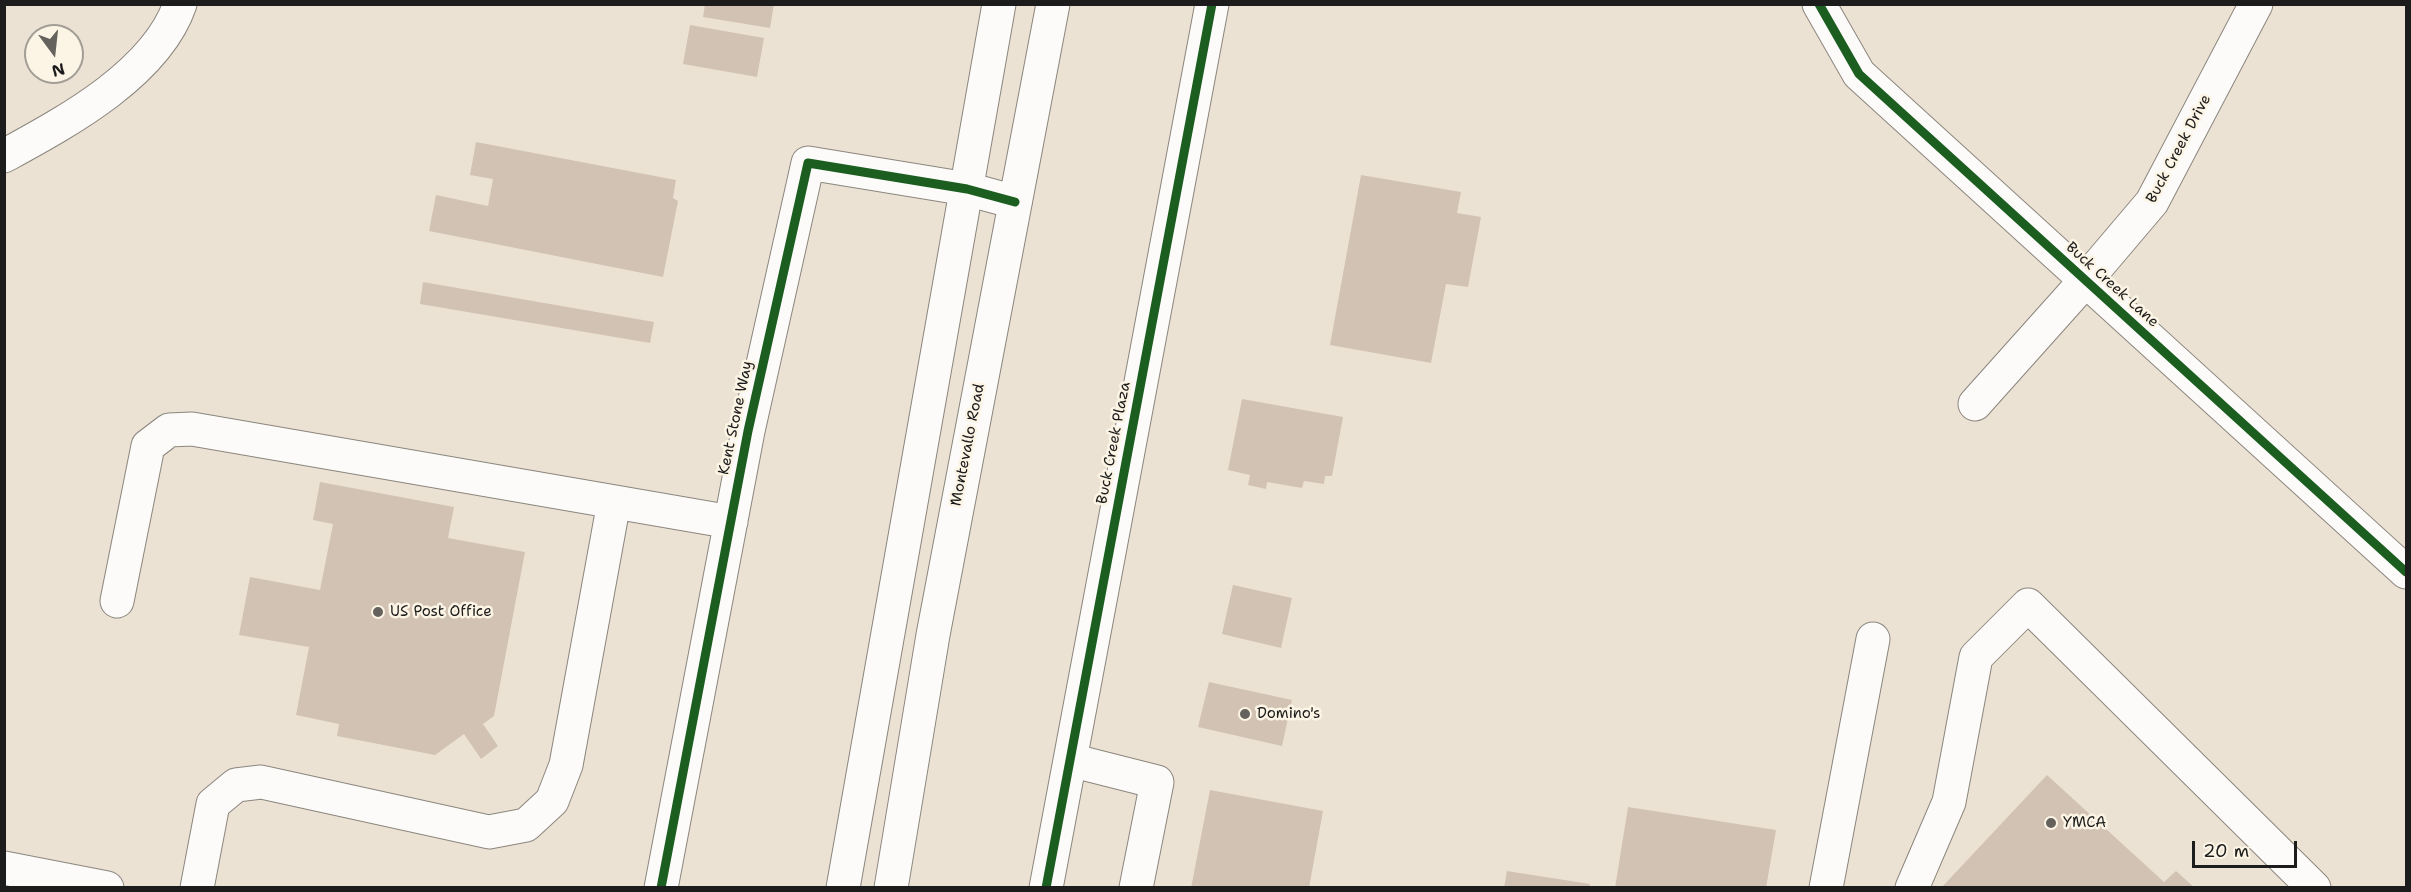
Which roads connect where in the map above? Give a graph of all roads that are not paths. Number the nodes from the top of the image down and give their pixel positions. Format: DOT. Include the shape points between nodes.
graph roads {
  1 [pos="180,4"];
  2 [pos="999,4"];
  3 [pos="1053,4"];
  4 [pos="1212,4"];
  5 [pos="1819,4"];
  6 [pos="2256,4"];
  7 [pos="4,156"];
  8 [pos="967,189"];
  9 [pos="1015,202"];
  10 [pos="2085,281"];
  11 [pos="1975,404"];
  12 [pos="615,502"];
  13 [pos="731,522"];
  14 [pos="2406,572"];
  15 [pos="117,601"];
  16 [pos="1873,639"];
  17 [pos="1070,760"];
  18 [pos="4,868"];
  19 [pos="107,888"];
  20 [pos="197,888"];
  21 [pos="661,888"];
  22 [pos="843,888"];
  23 [pos="891,888"];
  24 [pos="1046,888"];
  25 [pos="1136,888"];
  26 [pos="1826,888"];
  27 [pos="1912,888"];
  28 [pos="2314,888"];
  1 -- 7 [label="street" via="158,44 131,75"];
  2 -- 8 [label="street"];
  3 -- 9 [label="street, Montevallo Road"];
  4 -- 17 [label="street, Buck Creek Plaza"];
  5 -- 10 [label="street, Buck Creek Lane" via="1859,74"];
  6 -- 10 [label="street, Buck Creek Drive" via="2152,202"];
  8 -- 9 [label="street, Kent Stone Way"];
  8 -- 13 [label="street, Kent Stone Way" via="808,163"];
  8 -- 22 [label="street"];
  9 -- 23 [label="street, Montevallo Road" via="933,635"];
  10 -- 11 [label="street, Buck Creek Drive"];
  10 -- 14 [label="street, Buck Creek Lane"];
  12 -- 13 [label="street"];
  12 -- 15 [label="street" via="192,429 169,429 148,446"];
  12 -- 20 [label="street" via="566,765 552,801 544,809 526,825 489,832 261,782 236,785 213,804"];
  13 -- 21 [label="street, Kent Stone Way"];
  16 -- 26 [label="street"];
  17 -- 24 [label="street, Buck Creek Plaza"];
  17 -- 25 [label="street" via="1158,782"];
  18 -- 19 [label="street"];
  27 -- 28 [label="street" via="1949,802 1976,657 2028,605"];
}
